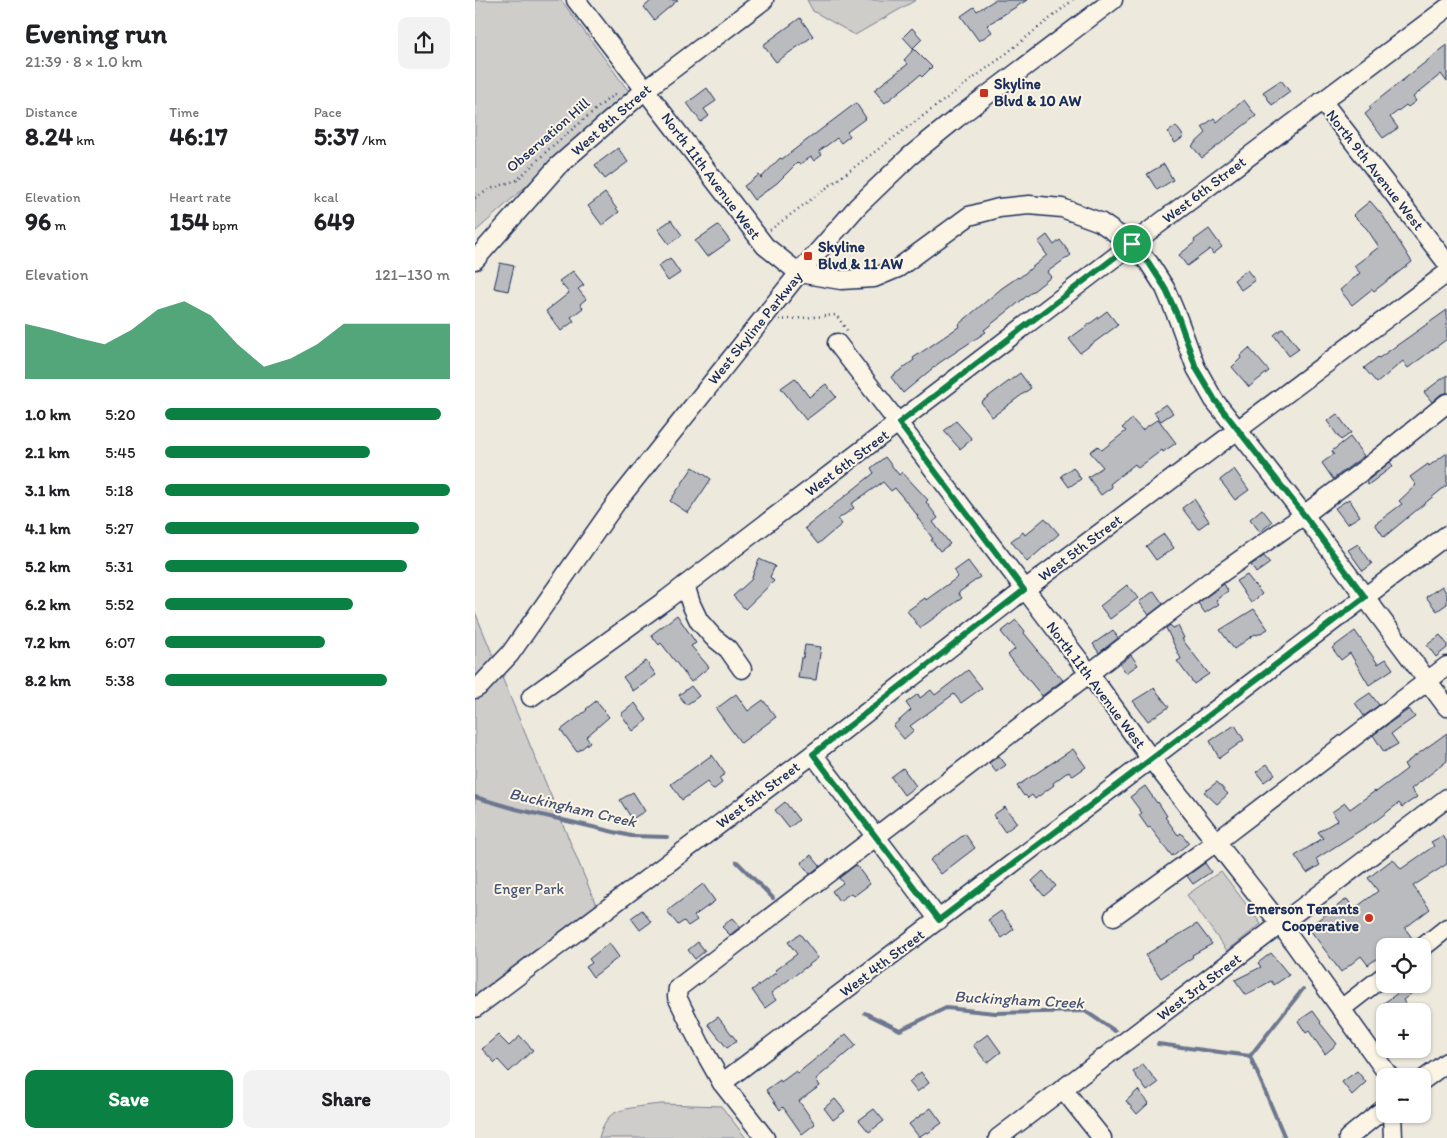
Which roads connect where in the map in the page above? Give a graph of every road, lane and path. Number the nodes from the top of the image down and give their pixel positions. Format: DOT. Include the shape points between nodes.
graph roads {
  1 [pos="576,0"];
  2 [pos="764,0"];
  3 [pos="1073,0"];
  4 [pos="1113,0"];
  5 [pos="1447,8"];
  6 [pos="641,94"];
  7 [pos="1322,101"];
  8 [pos="475,198"];
  9 [pos="759,239"];
  10 [pos="1132,244"];
  11 [pos="475,260"];
  12 [pos="1447,263"];
  13 [pos="799,273"];
  14 [pos="1447,273"];
  15 [pos="764,316"];
  16 [pos="844,340"];
  17 [pos="1447,403"];
  18 [pos="899,423"];
  19 [pos="1237,430"];
  20 [pos="1304,515"];
  21 [pos="1447,535"];
  22 [pos="685,585"];
  23 [pos="1024,590"];
  24 [pos="1365,597"];
  25 [pos="1447,666"];
  26 [pos="742,669"];
  27 [pos="1089,673"];
  28 [pos="1428,681"];
  29 [pos="475,689"];
  30 [pos="531,697"];
  31 [pos="1447,707"];
  32 [pos="813,754"];
  33 [pos="1151,759"];
  34 [pos="1447,798"];
  35 [pos="875,837"];
  36 [pos="1216,842"];
  37 [pos="1114,916"];
  38 [pos="939,920"];
  39 [pos="1281,925"];
  40 [pos="1447,928"];
  41 [pos="1431,941"];
  42 [pos="1376,982"];
  43 [pos="475,1008"];
  44 [pos="1341,1009"];
  45 [pos="1447,1062"];
  46 [pos="1383,1068"];
  47 [pos="1431,1074"];
  48 [pos="722,1083"];
  49 [pos="1063,1089"];
  50 [pos="1376,1115"];
  51 [pos="1392,1123"];
  52 [pos="765,1138"];
  53 [pos="998,1138"];
  54 [pos="1102,1138"];
  55 [pos="1348,1138"];
  56 [pos="1393,1138"];
  1 -- 6 [label="street, North 11th Avenue West"];
  2 -- 6 [label="street, West 8th Street"];
  3 -- 9 [label="path"];
  4 -- 13 [label="street, West Skyline Parkway" via="910,156 858,206"];
  5 -- 7 [label="street, West 6th Street"];
  6 -- 8 [label="path, Observation Hill" via="613,94 517,180"];
  6 -- 9 [label="street, North 11th Avenue West"];
  6 -- 11 [label="street, West 8th Street" via="558,166"];
  7 -- 10 [label="street, West 6th Street"];
  7 -- 12 [label="street, North 9th Avenue West"];
  9 -- 13 [label="street, North 11th Avenue West"];
  10 -- 13 [label="street" via="1100,222 1061,208 1029,205 969,216 897,268 874,278 841,280"];
  10 -- 18 [label="street, West 6th Street"];
  10 -- 19 [label="street" via="1165,288 1196,368"];
  13 -- 15 [label="street, West Skyline Parkway"];
  14 -- 19 [label="street, West 5th Street"];
  15 -- 16 [label="path" via="771,321 836,315"];
  15 -- 29 [label="street, West Skyline Parkway" via="616,503 510,654"];
  16 -- 18 [label="street, North 11th Avenue West"];
  17 -- 20 [label="street"];
  18 -- 22 [label="street, West 6th Street"];
  18 -- 23 [label="street, North 11th Avenue West"];
  19 -- 20 [label="street"];
  19 -- 23 [label="street, West 5th Street"];
  20 -- 24 [label="street"];
  20 -- 27 [label="street"];
  21 -- 24 [label="street, West 4th Street"];
  22 -- 26 [label="street" via="699,621 728,649"];
  22 -- 30 [label="street, West 6th Street"];
  23 -- 27 [label="street, North 11th Avenue West"];
  23 -- 32 [label="street, West 5th Street"];
  24 -- 28 [label="street"];
  24 -- 33 [label="street, West 4th Street"];
  25 -- 28 [label="street"];
  27 -- 33 [label="street, North 11th Avenue West"];
  27 -- 35 [label="street"];
  28 -- 31 [label="street"];
  28 -- 36 [label="street"];
  32 -- 35 [label="street"];
  32 -- 43 [label="street, West 5th Street"];
  33 -- 36 [label="street, North 11th Avenue West"];
  33 -- 38 [label="street, West 4th Street"];
  34 -- 39 [label="street, West 3rd Street"];
  35 -- 38 [label="street"];
  35 -- 48 [label="street" via="678,988 677,997"];
  36 -- 37 [label="street"];
  36 -- 39 [label="street, North 11th Avenue West"];
  38 -- 48 [label="street, West 4th Street"];
  39 -- 44 [label="street, North 11th Avenue West"];
  39 -- 49 [label="street, West 3rd Street"];
  40 -- 41 [label="street"];
  42 -- 44 [label="street"];
  44 -- 46 [label="street, North 11th Avenue West"];
  45 -- 47 [label="street"];
  48 -- 52 [label="street"];
  49 -- 53 [label="street, West 3rd Street"];
  49 -- 54 [label="street"];
  50 -- 55 [label="street"];
  51 -- 56 [label="street"];
}
